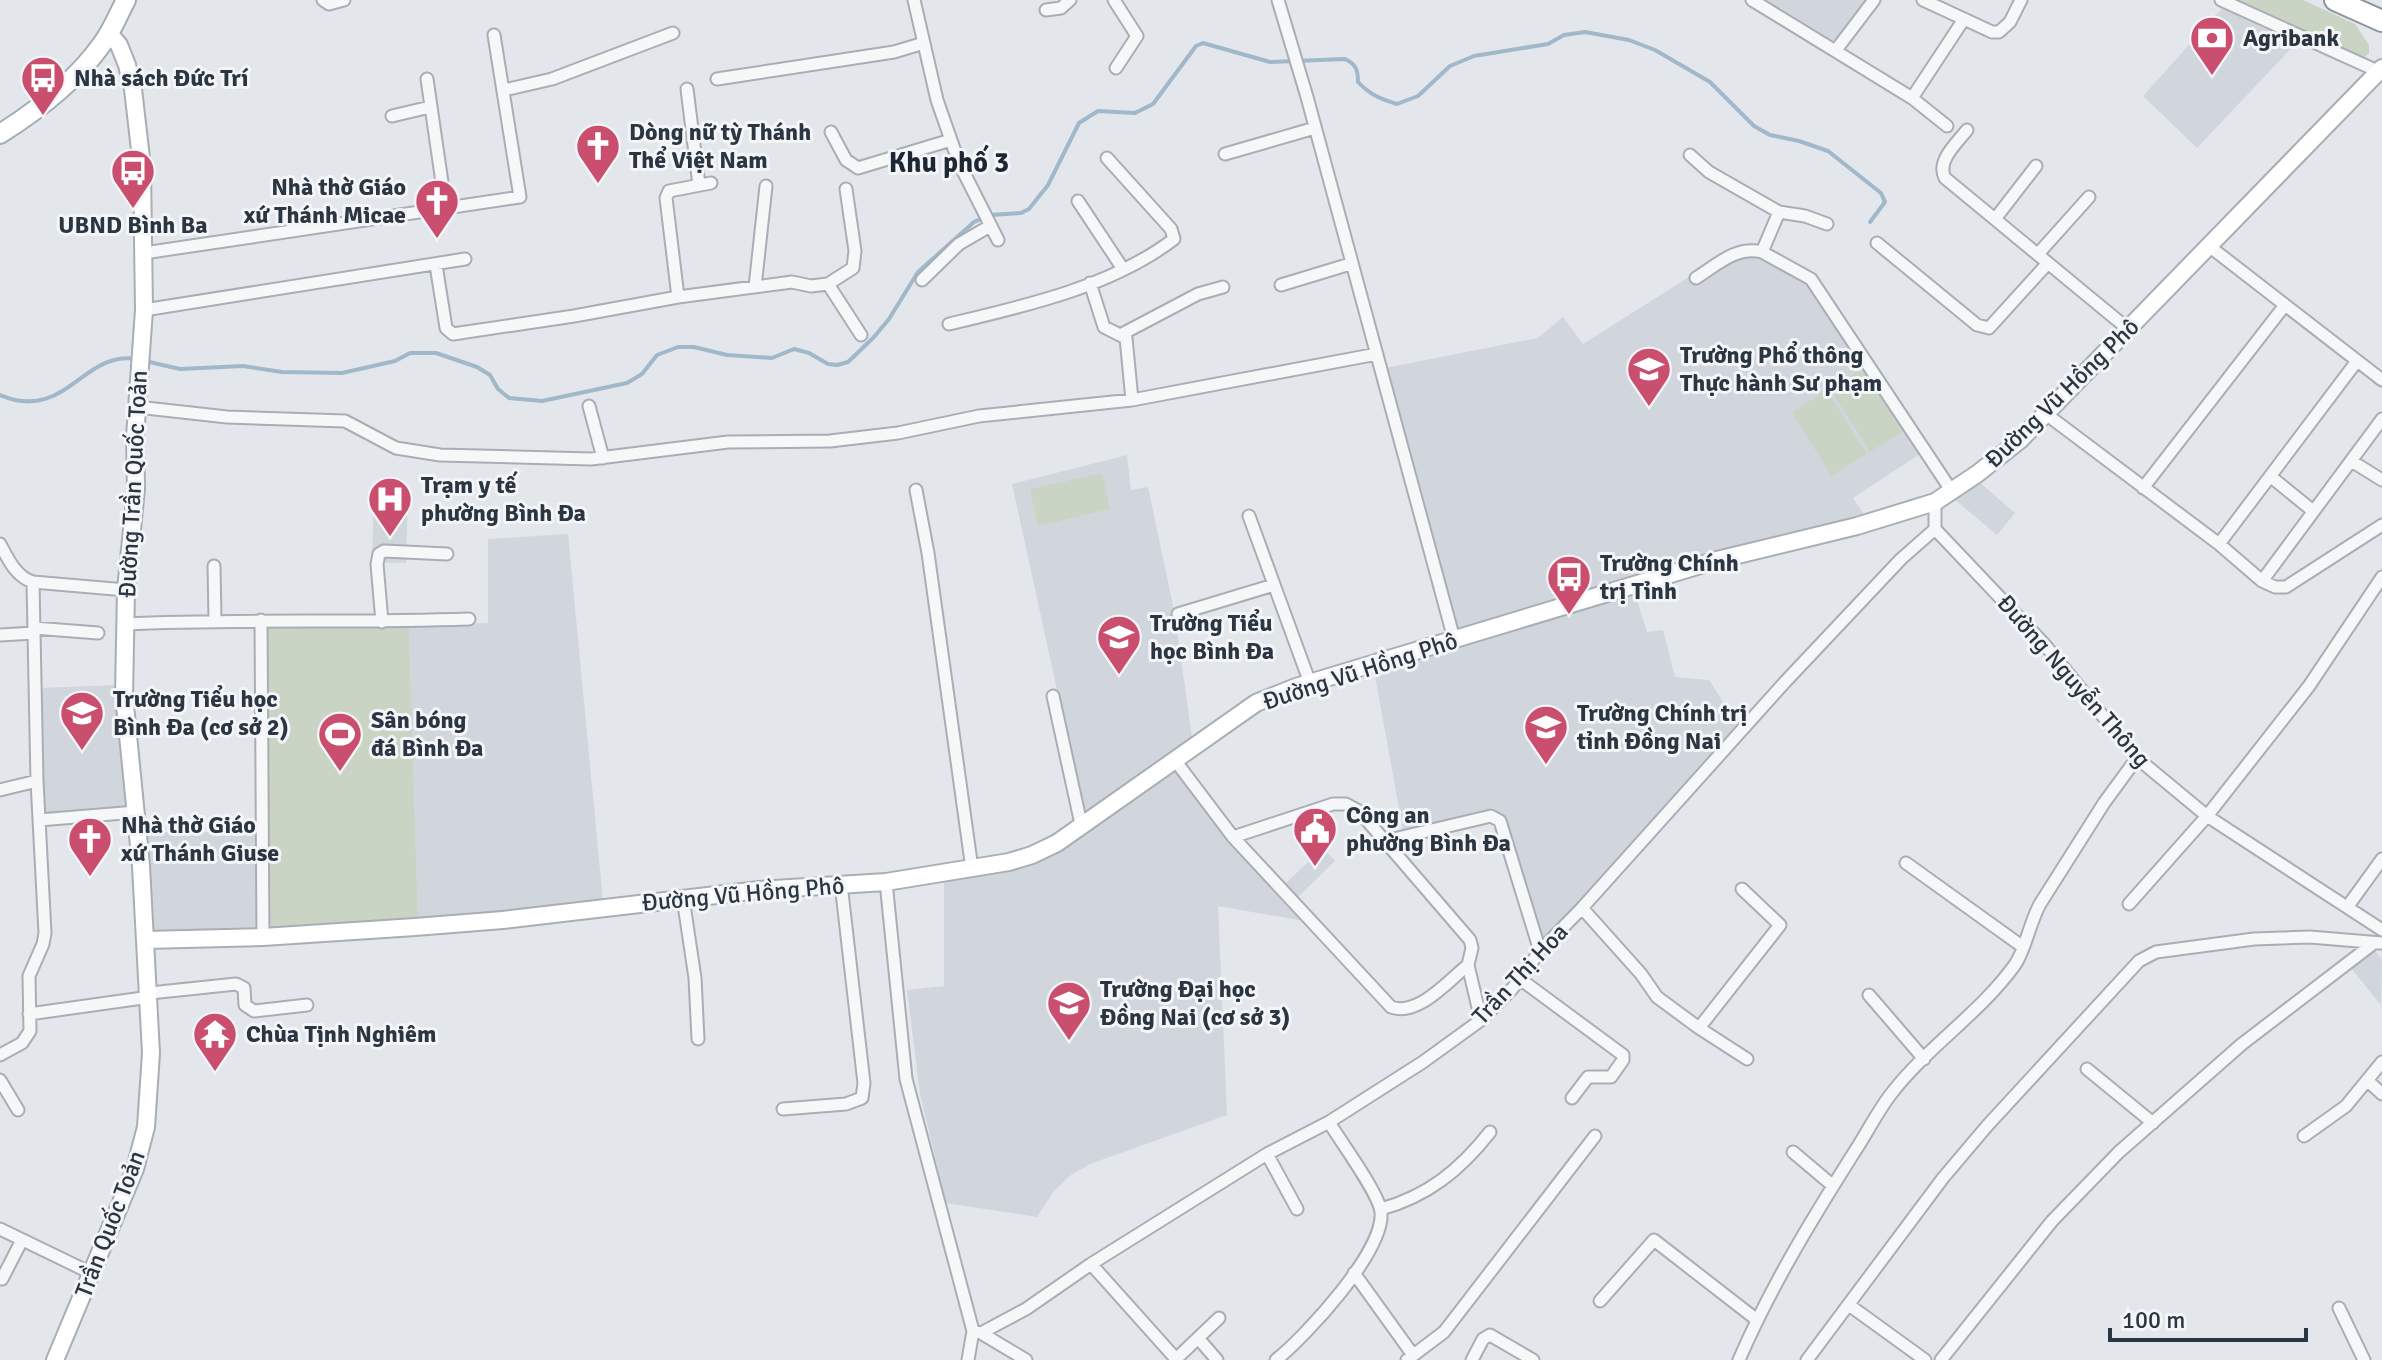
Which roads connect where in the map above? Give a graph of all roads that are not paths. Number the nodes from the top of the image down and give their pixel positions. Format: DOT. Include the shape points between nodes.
graph roads {
  1 [pos="126,0"];
  2 [pos="323,0"];
  3 [pos="344,0"];
  4 [pos="914,0"];
  5 [pos="1070,0"];
  6 [pos="1114,0"];
  7 [pos="1278,0"];
  8 [pos="1752,0"];
  9 [pos="1874,0"];
  10 [pos="1923,0"];
  11 [pos="2021,0"];
  12 [pos="2221,0"];
  13 [pos="2335,0"];
  14 [pos="1046,10"];
  15 [pos="1964,19"];
  16 [pos="2382,21"];
  17 [pos="109,33"];
  18 [pos="673,33"];
  19 [pos="494,35"];
  20 [pos="924,43"];
  21 [pos="1836,50"];
  22 [pos="1116,68"];
  23 [pos="2381,71"];
  24 [pos="427,79"];
  25 [pos="717,79"];
  26 [pos="687,89"];
  27 [pos="504,90"];
  28 [pos="1912,98"];
  29 [pos="430,107"];
  30 [pos="392,116"];
  31 [pos="1947,126"];
  32 [pos="1315,128"];
  33 [pos="1967,130"];
  34 [pos="831,132"];
  35 [pos="0,134"];
  36 [pos="951,140"];
  37 [pos="1225,154"];
  38 [pos="1690,155"];
  39 [pos="1107,158"];
  40 [pos="2036,166"];
  41 [pos="766,186"];
  42 [pos="846,189"];
  43 [pos="2089,197"];
  44 [pos="1078,201"];
  45 [pos="446,210"];
  46 [pos="1779,212"];
  47 [pos="1995,219"];
  48 [pos="1827,224"];
  49 [pos="990,226"];
  50 [pos="998,240"];
  51 [pos="1877,243"];
  52 [pos="2209,246"];
  53 [pos="1762,252"];
  54 [pos="144,253"];
  55 [pos="2038,254"];
  56 [pos="465,259"];
  57 [pos="2048,263"];
  58 [pos="1350,264"];
  59 [pos="436,265"];
  60 [pos="1123,269"];
  61 [pos="1696,278"];
  62 [pos="922,280"];
  63 [pos="1090,283"];
  64 [pos="828,284"];
  65 [pos="1281,285"];
  66 [pos="755,287"];
  67 [pos="1223,287"];
  68 [pos="678,297"];
  69 [pos="2285,305"];
  70 [pos="144,310"];
  71 [pos="949,324"];
  72 [pos="2128,329"];
  73 [pos="1122,334"];
  74 [pos="861,335"];
  75 [pos="1377,354"];
  76 [pos="2357,361"];
  77 [pos="2382,380"];
  78 [pos="1132,400"];
  79 [pos="589,406"];
  80 [pos="137,407"];
  81 [pos="2046,414"];
  82 [pos="2382,419"];
  83 [pos="603,458"];
  84 [pos="2353,462"];
  85 [pos="2270,476"];
  86 [pos="2382,480"];
  87 [pos="2143,488"];
  88 [pos="916,490"];
  89 [pos="1951,490"];
  90 [pos="1935,502"];
  91 [pos="2313,511"];
  92 [pos="1249,516"];
  93 [pos="2382,525"];
  94 [pos="1935,529"];
  95 [pos="0,544"];
  96 [pos="2219,544"];
  97 [pos="447,554"];
  98 [pos="214,566"];
  99 [pos="2382,577"];
  100 [pos="2262,581"];
  101 [pos="33,582"];
  102 [pos="1274,585"];
  103 [pos="126,590"];
  104 [pos="1178,614"];
  105 [pos="469,619"];
  106 [pos="215,620"];
  107 [pos="261,620"];
  108 [pos="382,622"];
  109 [pos="125,624"];
  110 [pos="34,631"];
  111 [pos="98,633"];
  112 [pos="0,635"];
  113 [pos="1454,639"];
  114 [pos="1310,683"];
  115 [pos="1053,696"];
  116 [pos="2137,758"];
  117 [pos="1174,759"];
  118 [pos="37,781"];
  119 [pos="0,790"];
  120 [pos="136,812"];
  121 [pos="2207,816"];
  122 [pos="39,820"];
  123 [pos="1081,824"];
  124 [pos="1233,837"];
  125 [pos="1385,841"];
  126 [pos="2382,859"];
  127 [pos="1906,863"];
  128 [pos="972,869"];
  129 [pos="886,882"];
  130 [pos="841,884"];
  131 [pos="1742,889"];
  132 [pos="683,898"];
  133 [pos="2129,904"];
  134 [pos="2348,906"];
  135 [pos="1582,908"];
  136 [pos="2382,930"];
  137 [pos="263,937"];
  138 [pos="145,940"];
  139 [pos="2378,943"];
  140 [pos="2023,947"];
  141 [pos="1540,951"];
  142 [pos="1468,965"];
  143 [pos="1520,979"];
  144 [pos="150,995"];
  145 [pos="1869,995"];
  146 [pos="307,1005"];
  147 [pos="29,1014"];
  148 [pos="1481,1020"];
  149 [pos="1699,1028"];
  150 [pos="698,1039"];
  151 [pos="0,1055"];
  152 [pos="1747,1059"];
  153 [pos="1924,1059"];
  154 [pos="2382,1062"];
  155 [pos="2087,1069"];
  156 [pos="0,1080"];
  157 [pos="2367,1080"];
  158 [pos="2382,1094"];
  159 [pos="1572,1098"];
  160 [pos="783,1109"];
  161 [pos="18,1110"];
  162 [pos="1329,1122"];
  163 [pos="2153,1123"];
  164 [pos="1490,1132"];
  165 [pos="1595,1136"];
  166 [pos="2304,1136"];
  167 [pos="1793,1152"];
  168 [pos="1267,1154"];
  169 [pos="1832,1185"];
  170 [pos="1297,1209"];
  171 [pos="1381,1209"];
  172 [pos="0,1229"];
  173 [pos="22,1240"];
  174 [pos="1091,1264"];
  175 [pos="1354,1273"];
  176 [pos="93,1274"];
  177 [pos="2,1279"];
  178 [pos="1600,1301"];
  179 [pos="1849,1305"];
  180 [pos="2339,1308"];
  181 [pos="1219,1318"];
  182 [pos="1757,1320"];
  183 [pos="977,1332"];
  184 [pos="1198,1338"];
  185 [pos="1410,1358"];
  186 [pos="55,1360"];
  187 [pos="968,1360"];
  188 [pos="1026,1360"];
  189 [pos="1217,1360"];
  190 [pos="1276,1360"];
  191 [pos="1472,1360"];
  192 [pos="1533,1360"];
  193 [pos="1739,1360"];
  194 [pos="1807,1360"];
  195 [pos="1925,1360"];
  196 [pos="1941,1360"];
  197 [pos="2364,1360"];
  1 -- 17 [label="main road"];
  2 -- 3 [label="street"];
  4 -- 20 [label="street"];
  5 -- 14 [label="street"];
  6 -- 22 [label="street" via="1137,36"];
  7 -- 32 [label="street"];
  8 -- 21 [label="street"];
  9 -- 21 [label="street"];
  10 -- 15 [label="street"];
  11 -- 15 [label="street" via="1999,32"];
  12 -- 23 [label="street"];
  13 -- 16 [label="highway"];
  15 -- 28 [label="street"];
  17 -- 35 [label="main road" via="76,74 32,114"];
  17 -- 54 [label="street, Đường Trần Quốc Toản" via="125,58 133,89"];
  18 -- 27 [label="street" via="552,79"];
  19 -- 27 [label="street"];
  20 -- 25 [label="street"];
  20 -- 36 [label="street"];
  21 -- 28 [label="street"];
  23 -- 52 [label="street, Đường Vũ Hồng Phô"];
  24 -- 29 [label="street"];
  26 -- 68 [label="street" via="705,184 669,191 666,198"];
  27 -- 45 [label="street" via="520,197"];
  28 -- 31 [label="street"];
  29 -- 30 [label="street"];
  29 -- 45 [label="street"];
  32 -- 37 [label="street"];
  32 -- 58 [label="street"];
  33 -- 47 [label="street" via="1942,164 1942,173"];
  34 -- 36 [label="street" via="846,160 858,168"];
  36 -- 49 [label="street"];
  38 -- 46 [label="street" via="1709,172"];
  39 -- 60 [label="street" via="1175,236 1155,254"];
  40 -- 47 [label="street"];
  41 -- 66 [label="street"];
  42 -- 64 [label="street" via="853,268"];
  43 -- 55 [label="street"];
  44 -- 60 [label="street"];
  45 -- 54 [label="street"];
  46 -- 48 [label="street"];
  46 -- 53 [label="street"];
  47 -- 55 [label="street"];
  49 -- 50 [label="street"];
  49 -- 62 [label="street" via="959,244"];
  51 -- 57 [label="street" via="1977,325 1989,328"];
  52 -- 69 [label="street"];
  52 -- 72 [label="street, Đường Vũ Hồng Phô"];
  53 -- 61 [label="street" via="1740,251"];
  53 -- 89 [label="street" via="1811,279"];
  54 -- 70 [label="street, Đường Trần Quốc Toản"];
  55 -- 57 [label="street"];
  56 -- 59 [label="street"];
  57 -- 72 [label="street"];
  58 -- 65 [label="street"];
  58 -- 75 [label="street"];
  59 -- 68 [label="street" via="446,328 453,334"];
  59 -- 70 [label="street"];
  60 -- 63 [label="street"];
  63 -- 71 [label="street"];
  63 -- 73 [label="street" via="1104,327"];
  64 -- 66 [label="street"];
  64 -- 74 [label="street"];
  66 -- 68 [label="street"];
  67 -- 73 [label="street" via="1198,294"];
  69 -- 76 [label="street"];
  69 -- 87 [label="street"];
  70 -- 80 [label="street, Đường Trần Quốc Toản"];
  72 -- 81 [label="street, Đường Vũ Hồng Phô"];
  73 -- 78 [label="street"];
  75 -- 78 [label="street"];
  75 -- 113 [label="street"];
  76 -- 77 [label="street"];
  76 -- 85 [label="street"];
  78 -- 83 [label="street" via="979,416 830,441 728,442"];
  79 -- 83 [label="street"];
  80 -- 83 [label="street" via="345,421 396,448 440,455"];
  80 -- 103 [label="street, Đường Trần Quốc Toản"];
  81 -- 87 [label="street"];
  81 -- 89 [label="street, Đường Vũ Hồng Phô" via="2004,454"];
  82 -- 84 [label="street"];
  84 -- 86 [label="street"];
  84 -- 91 [label="street"];
  85 -- 91 [label="street"];
  85 -- 96 [label="street"];
  87 -- 96 [label="street"];
  88 -- 128 [label="street"];
  89 -- 90 [label="street, Đường Vũ Hồng Phô"];
  90 -- 94 [label="street"];
  90 -- 113 [label="street, Đường Vũ Hồng Phô"];
  91 -- 100 [label="street"];
  92 -- 102 [label="street"];
  93 -- 100 [label="street" via="2286,587"];
  94 -- 116 [label="street, Đường Nguyễn Thông" via="2045,645"];
  94 -- 135 [label="street, Trần Thị Hoa" via="1785,682"];
  95 -- 101 [label="street" via="9,562"];
  96 -- 100 [label="street"];
  97 -- 108 [label="street" via="379,554"];
  98 -- 106 [label="street"];
  99 -- 121 [label="street" via="2309,686"];
  101 -- 103 [label="street"];
  101 -- 110 [label="street"];
  102 -- 104 [label="street"];
  102 -- 114 [label="street"];
  103 -- 109 [label="street, Đường Trần Quốc Toản"];
  105 -- 108 [label="street"];
  106 -- 107 [label="street"];
  106 -- 109 [label="street"];
  107 -- 108 [label="street"];
  107 -- 137 [label="street"];
  109 -- 120 [label="street, Đường Trần Quốc Toản" via="124,695"];
  110 -- 111 [label="street"];
  110 -- 112 [label="street"];
  110 -- 118 [label="street"];
  113 -- 114 [label="street, Đường Vũ Hồng Phô"];
  114 -- 117 [label="street, Đường Vũ Hồng Phô" via="1256,703"];
  115 -- 123 [label="street"];
  116 -- 121 [label="street, Đường Nguyễn Thông"];
  116 -- 140 [label="street" via="2040,904"];
  117 -- 123 [label="street, Đường Vũ Hồng Phô"];
  117 -- 124 [label="street"];
  118 -- 119 [label="street"];
  118 -- 122 [label="street"];
  120 -- 122 [label="street"];
  120 -- 138 [label="street, Đường Trần Quốc Toản"];
  121 -- 133 [label="street"];
  121 -- 134 [label="street, Đường Nguyễn Thông"];
  122 -- 147 [label="street" via="45,933 29,976"];
  123 -- 128 [label="street, Đường Vũ Hồng Phô" via="1032,855"];
  124 -- 125 [label="street" via="1346,804"];
  124 -- 142 [label="street" via="1391,1007 1410,1007 1428,998"];
  125 -- 141 [label="street" via="1497,818"];
  125 -- 142 [label="street" via="1470,940"];
  126 -- 134 [label="street"];
  127 -- 140 [label="street"];
  128 -- 129 [label="street, Đường Vũ Hồng Phô"];
  129 -- 130 [label="street, Đường Vũ Hồng Phô"];
  129 -- 183 [label="street" via="906,1079"];
  130 -- 132 [label="street, Đường Vũ Hồng Phô"];
  130 -- 160 [label="street" via="862,1098"];
  131 -- 149 [label="street" via="1780,925"];
  132 -- 137 [label="street, Đường Vũ Hồng Phô" via="503,920"];
  132 -- 150 [label="street"];
  134 -- 136 [label="street, Đường Nguyễn Thông"];
  135 -- 141 [label="street, Trần Thị Hoa"];
  135 -- 149 [label="street" via="1657,997"];
  137 -- 138 [label="street, Đường Vũ Hồng Phô"];
  138 -- 144 [label="street, Trần Quốc Toản"];
  139 -- 163 [label="street" via="2276,1016"];
  139 -- 179 [label="street" via="2254,939 2156,952 2139,961 1943,1178"];
  140 -- 153 [label="street" via="2007,975"];
  141 -- 143 [label="street, Trần Thị Hoa"];
  142 -- 148 [label="street"];
  143 -- 148 [label="street, Trần Thị Hoa"];
  143 -- 159 [label="street" via="1623,1055 1611,1077 1588,1077"];
  144 -- 146 [label="street" via="236,984 244,988 245,1005 254,1011"];
  144 -- 147 [label="street"];
  144 -- 176 [label="street, Trần Quốc Toản" via="146,1127"];
  145 -- 153 [label="street"];
  147 -- 151 [label="street" via="30,1031 22,1043"];
  148 -- 162 [label="street, Trần Thị Hoa"];
  149 -- 152 [label="street"];
  153 -- 169 [label="street" via="1891,1095"];
  154 -- 157 [label="street"];
  155 -- 163 [label="street"];
  156 -- 161 [label="street"];
  157 -- 158 [label="street"];
  157 -- 166 [label="street" via="2346,1106"];
  162 -- 168 [label="street, Trần Thị Hoa"];
  162 -- 171 [label="street"];
  163 -- 196 [label="street" via="2052,1221"];
  164 -- 171 [label="street" via="1432,1189"];
  165 -- 185 [label="street" via="1444,1332"];
  167 -- 169 [label="street"];
  168 -- 170 [label="street"];
  168 -- 174 [label="street, Trần Thị Hoa"];
  169 -- 182 [label="street"];
  171 -- 175 [label="street" via="1377,1230"];
  172 -- 173 [label="street"];
  173 -- 176 [label="street"];
  173 -- 177 [label="street"];
  174 -- 183 [label="street, Trần Thị Hoa" via="1026,1309"];
  174 -- 184 [label="street" via="1176,1359"];
  175 -- 185 [label="street"];
  175 -- 190 [label="street"];
  176 -- 186 [label="street, Trần Quốc Toản"];
  178 -- 182 [label="street" via="1654,1240"];
  179 -- 194 [label="street"];
  179 -- 195 [label="street"];
  180 -- 197 [label="street"];
  181 -- 184 [label="street"];
  182 -- 193 [label="street"];
  183 -- 187 [label="street"];
  183 -- 188 [label="street"];
  184 -- 189 [label="street"];
  191 -- 192 [label="street" via="1490,1335"];
}
